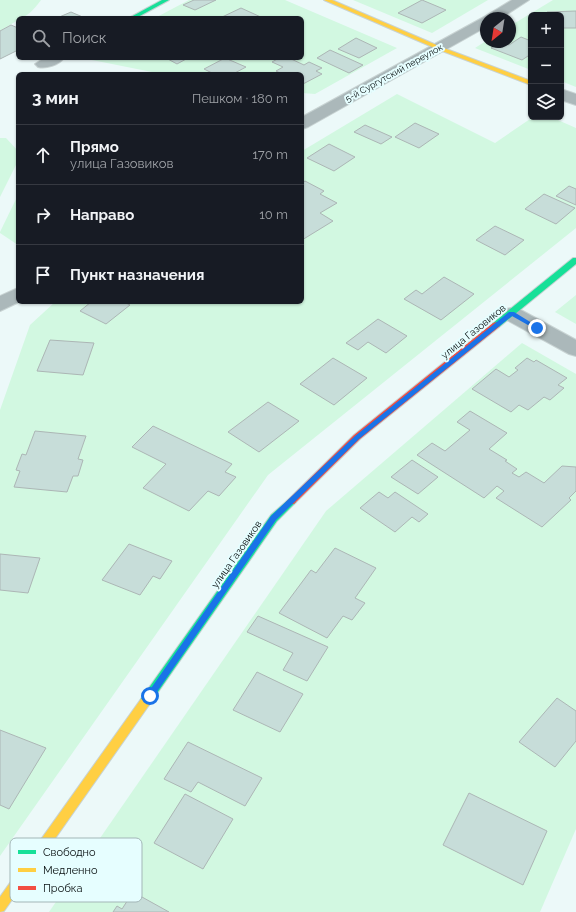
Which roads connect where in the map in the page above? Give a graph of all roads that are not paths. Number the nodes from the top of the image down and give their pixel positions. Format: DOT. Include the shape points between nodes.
graph roads {
  1 [pos="166,0"];
  2 [pos="327,0"];
  3 [pos="522,0"];
  4 [pos="501,12"];
  5 [pos="136,16"];
  6 [pos="480,24"];
  7 [pos="439,48"];
  8 [pos="528,82"];
  9 [pos="564,95"];
  10 [pos="576,100"];
  11 [pos="304,123"];
  12 [pos="576,260"];
  13 [pos="16,295"];
  14 [pos="0,305"];
  15 [pos="512,314"];
  16 [pos="576,349"];
  17 [pos="49,838"];
  18 [pos="10,893"];
  19 [pos="0,907"];
  1 -- 5 [label="street"];
  2 -- 7 [label="street"];
  3 -- 4 [label="street"];
  6 -- 7 [label="street, 5-й Сургутский переулок"];
  7 -- 8 [label="street"];
  7 -- 11 [label="street, 5-й Сургутский переулок"];
  9 -- 10 [label="street"];
  12 -- 15 [label="street, улица Газовиков"];
  13 -- 14 [label="street"];
  15 -- 16 [label="street"];
  15 -- 17 [label="street, улица Газовиков" via="357,437 274,518"];
  18 -- 19 [label="street, улица Газовиков"];
}
